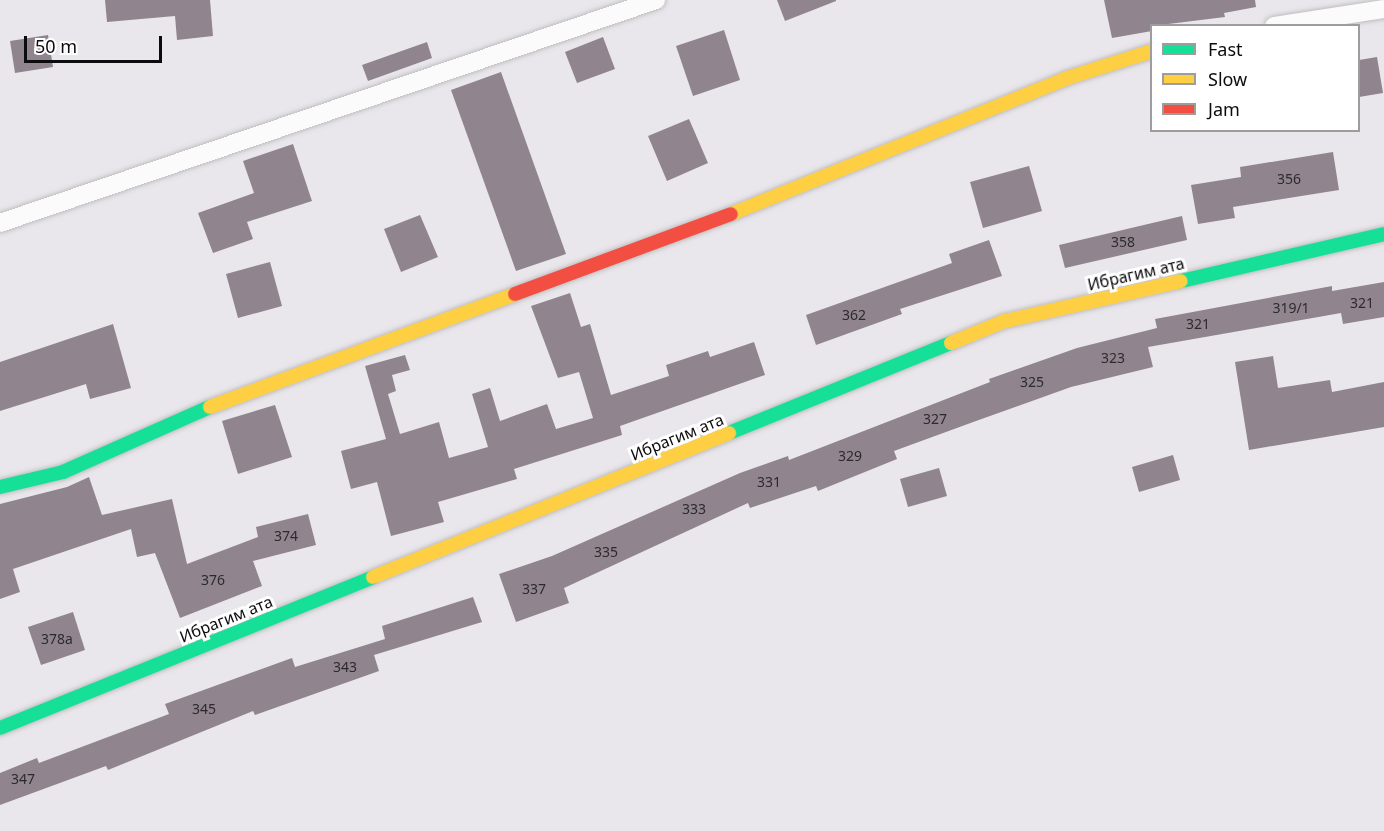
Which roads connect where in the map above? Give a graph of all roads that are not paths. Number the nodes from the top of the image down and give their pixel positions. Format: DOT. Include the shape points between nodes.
graph roads {
  1 [pos="656,0"];
  2 [pos="1384,9"];
  3 [pos="1288,24"];
  4 [pos="1150,52"];
  5 [pos="0,223"];
  6 [pos="1384,234"];
  7 [pos="0,487"];
  8 [pos="0,728"];
  1 -- 5 [label="street"];
  2 -- 3 [label="street"];
  4 -- 7 [label="street" via="1067,78 824,179 199,411 63,472"];
  6 -- 8 [label="street, Ибрагим ата" via="1005,321"];
}
